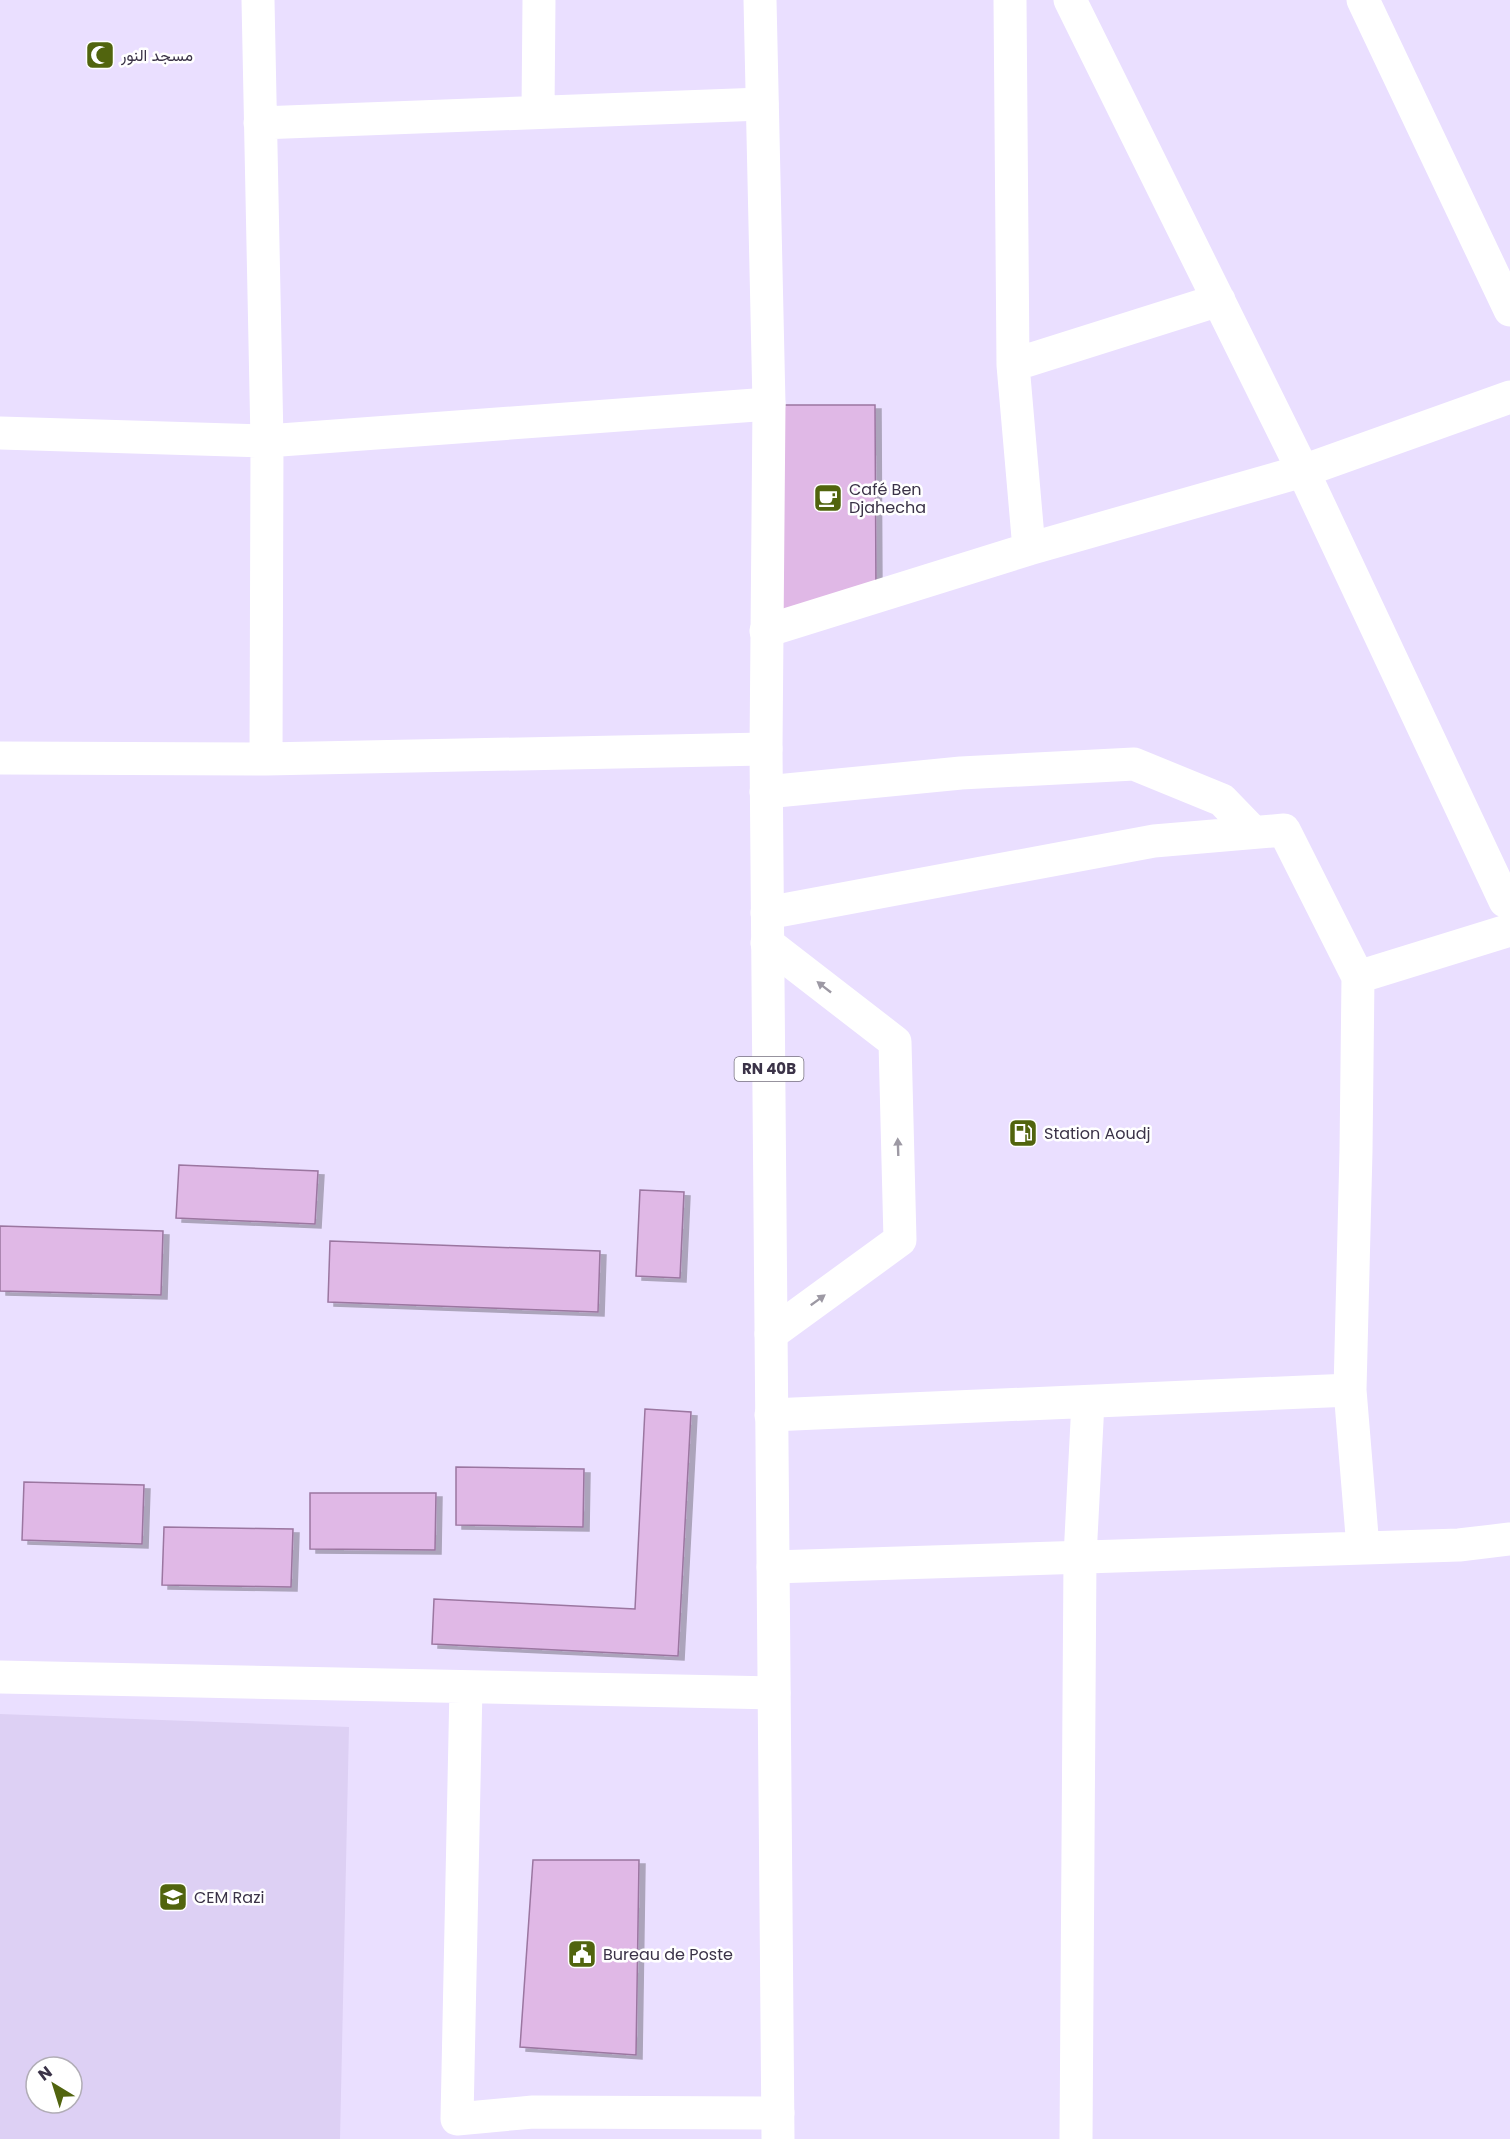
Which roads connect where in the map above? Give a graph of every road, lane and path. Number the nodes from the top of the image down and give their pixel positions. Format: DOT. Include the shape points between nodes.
graph roads {
  1 [pos="258,0"];
  2 [pos="539,0"];
  3 [pos="760,0"];
  4 [pos="1010,0"];
  5 [pos="1070,0"];
  6 [pos="1363,0"];
  7 [pos="762,104"];
  8 [pos="538,112"];
  9 [pos="260,123"];
  10 [pos="1219,300"];
  11 [pos="1510,310"];
  12 [pos="1013,365"];
  13 [pos="1510,397"];
  14 [pos="769,404"];
  15 [pos="0,434"];
  16 [pos="267,441"];
  17 [pos="1303,471"];
  18 [pos="1029,549"];
  19 [pos="766,631"];
  20 [pos="766,748"];
  21 [pos="0,758"];
  22 [pos="266,759"];
  23 [pos="766,792"];
  24 [pos="1253,832"];
  25 [pos="1509,909"];
  26 [pos="767,928"];
  27 [pos="1358,976"];
  28 [pos="771,1334"];
  29 [pos="1350,1390"];
  30 [pos="1088,1402"];
  31 [pos="771,1415"];
  32 [pos="1510,1539"];
  33 [pos="1363,1548"];
  34 [pos="1080,1557"];
  35 [pos="773,1567"];
  36 [pos="0,1677"];
  37 [pos="466,1687"];
  38 [pos="774,1693"];
  39 [pos="778,2126"];
  40 [pos="1076,2139"];
  1 -- 9 [label="street"];
  2 -- 8 [label="street"];
  3 -- 7 [label="street, RN 40B"];
  4 -- 12 [label="street"];
  5 -- 10 [label="street"];
  6 -- 11 [label="street"];
  7 -- 8 [label="street"];
  7 -- 14 [label="street, RN 40B"];
  8 -- 9 [label="street"];
  9 -- 16 [label="street"];
  10 -- 12 [label="street"];
  10 -- 17 [label="street"];
  12 -- 18 [label="street"];
  13 -- 17 [label="street"];
  14 -- 16 [label="street"];
  14 -- 19 [label="street, RN 40B"];
  15 -- 16 [label="street"];
  16 -- 22 [label="street"];
  17 -- 18 [label="street"];
  17 -- 25 [label="street"];
  18 -- 19 [label="street"];
  19 -- 20 [label="street, RN 40B"];
  20 -- 22 [label="street"];
  20 -- 23 [label="street, RN 40B"];
  21 -- 22 [label="street"];
  23 -- 24 [label="street" via="961,773 1134,764 1222,800"];
  23 -- 26 [label="street, RN 40B"];
  24 -- 26 [label="street" via="1154,841"];
  24 -- 27 [label="street" via="1284,830"];
  25 -- 27 [label="street"];
  26 -- 28 [label="street, RN 40B"];
  28 -- 26 [label="street, one-way" via="900,1240 895,1042"];
  27 -- 29 [label="street"];
  28 -- 31 [label="street, RN 40B"];
  29 -- 30 [label="street"];
  29 -- 33 [label="street"];
  30 -- 31 [label="street"];
  30 -- 34 [label="street"];
  31 -- 35 [label="street, RN 40B"];
  32 -- 33 [label="street"];
  33 -- 34 [label="street"];
  34 -- 35 [label="street"];
  34 -- 40 [label="street"];
  35 -- 38 [label="street, RN 40B"];
  36 -- 37 [label="street"];
  37 -- 38 [label="street"];
  37 -- 39 [label="street" via="456,2119 533,2112"];
  38 -- 39 [label="street, RN 40B"];
}
